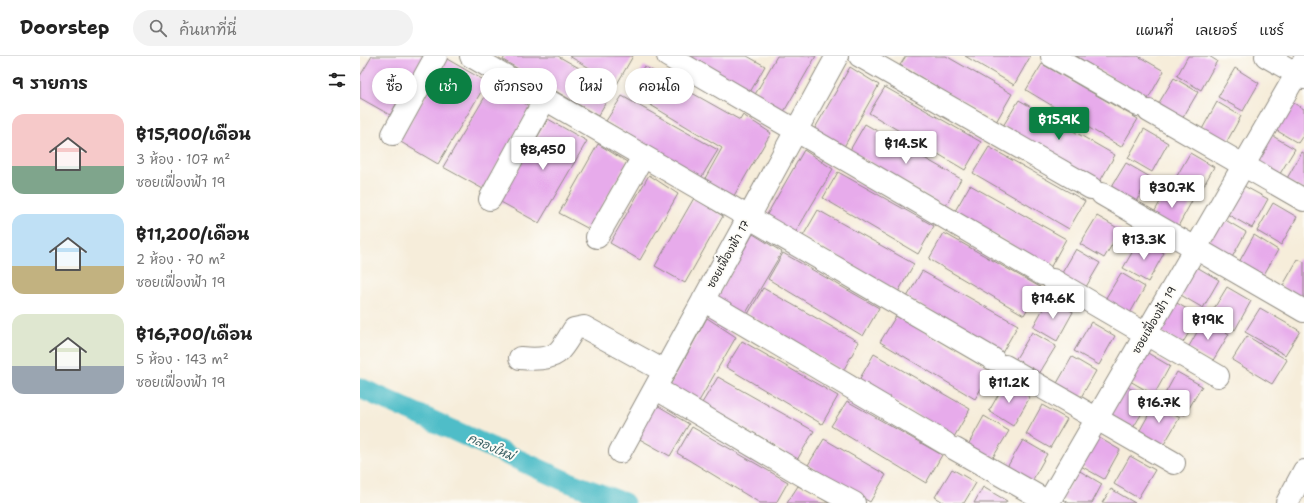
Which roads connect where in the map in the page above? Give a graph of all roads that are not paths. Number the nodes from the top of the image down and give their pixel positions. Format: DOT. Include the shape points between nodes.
graph roads {
  1 [pos="436,56"];
  2 [pos="471,56"];
  3 [pos="668,56"];
  4 [pos="837,56"];
  5 [pos="860,56"];
  6 [pos="1052,56"];
  7 [pos="1266,56"];
  8 [pos="492,68"];
  9 [pos="1301,71"];
  10 [pos="542,104"];
  11 [pos="553,104"];
  12 [pos="796,130"];
  13 [pos="394,134"];
  14 [pos="643,157"];
  15 [pos="1243,166"];
  16 [pos="490,199"];
  17 [pos="1304,200"];
  18 [pos="748,217"];
  19 [pos="597,237"];
  20 [pos="1195,248"];
  21 [pos="703,300"];
  22 [pos="1304,311"];
  23 [pos="1145,335"];
  24 [pos="520,358"];
  25 [pos="1218,376"];
  26 [pos="659,380"];
  27 [pos="1097,418"];
  28 [pos="620,452"];
  29 [pos="1174,463"];
  30 [pos="1304,471"];
  31 [pos="854,503"];
  32 [pos="1049,503"];
  33 [pos="1287,503"];
  1 -- 13 [label="street"];
  2 -- 8 [label="street"];
  3 -- 12 [label="street"];
  4 -- 12 [label="street, ซอยเฟื่องฟ้า 17"];
  5 -- 20 [label="street"];
  6 -- 15 [label="street"];
  7 -- 9 [label="street"];
  9 -- 15 [label="street, ซอยเฟื่องฟ้า 19"];
  10 -- 16 [label="street"];
  11 -- 14 [label="street"];
  12 -- 18 [label="street, ซอยเฟื่องฟ้า 17"];
  12 -- 23 [label="street"];
  14 -- 18 [label="street"];
  14 -- 19 [label="street"];
  15 -- 17 [label="street"];
  15 -- 20 [label="street, ซอยเฟื่องฟ้า 19"];
  18 -- 21 [label="street, ซอยเฟื่องฟ้า 17"];
  18 -- 27 [label="street"];
  20 -- 22 [label="street"];
  20 -- 23 [label="street, ซอยเฟื่องฟ้า 19"];
  21 -- 26 [label="street, ซอยเฟื่องฟ้า 17"];
  21 -- 32 [label="street"];
  23 -- 25 [label="street"];
  23 -- 27 [label="street, ซอยเฟื่องฟ้า 19"];
  24 -- 26 [label="street" via="532,360 557,354 574,329 584,327"];
  26 -- 28 [label="street, ซอยเฟื่องฟ้า 17"];
  26 -- 31 [label="street" via="811,480"];
  27 -- 29 [label="street"];
  27 -- 32 [label="street, ซอยเฟื่องฟ้า 19"];
  30 -- 33 [label="street"];
}
